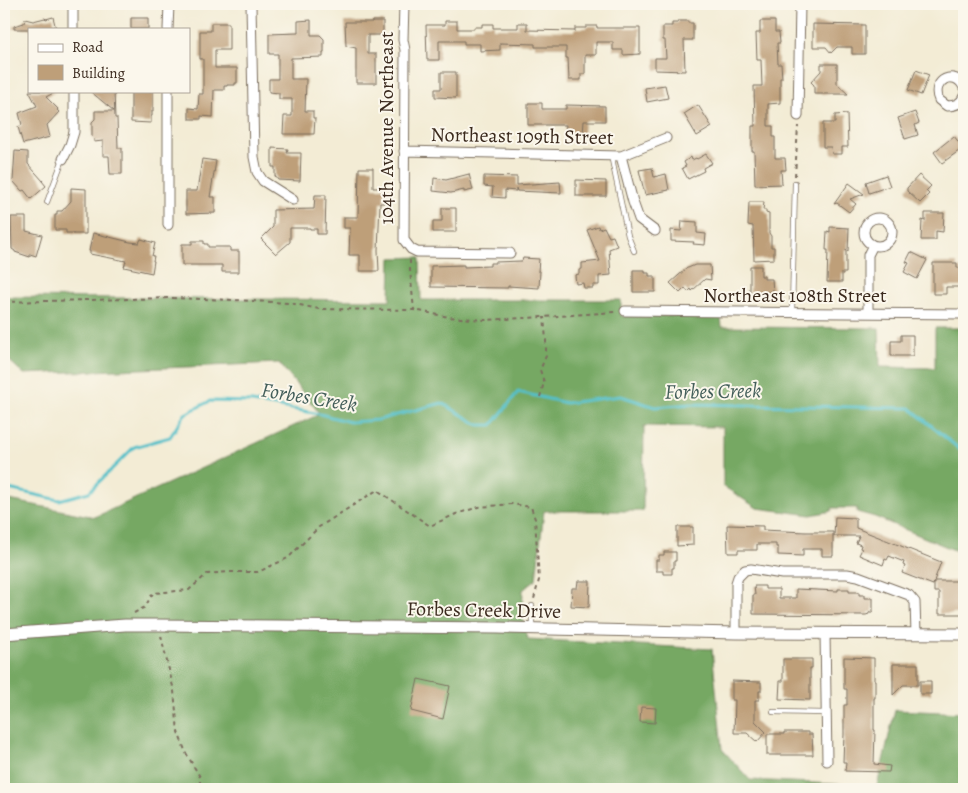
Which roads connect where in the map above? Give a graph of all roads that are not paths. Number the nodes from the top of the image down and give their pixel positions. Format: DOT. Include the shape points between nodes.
graph roads {
  1 [pos="73,4"];
  2 [pos="168,4"];
  3 [pos="251,4"];
  4 [pos="404,4"];
  5 [pos="800,4"];
  6 [pos="74,28"];
  7 [pos="168,28"];
  8 [pos="964,85"];
  9 [pos="74,92"];
  10 [pos="168,92"];
  11 [pos="964,96"];
  12 [pos="798,116"];
  13 [pos="666,138"];
  14 [pos="404,152"];
  15 [pos="611,155"];
  16 [pos="621,156"];
  17 [pos="63,158"];
  18 [pos="794,183"];
  19 [pos="293,200"];
  20 [pos="47,202"];
  21 [pos="168,225"];
  22 [pos="654,231"];
  23 [pos="873,244"];
  24 [pos="634,251"];
  25 [pos="510,253"];
  26 [pos="625,311"];
  27 [pos="792,312"];
  28 [pos="868,313"];
  29 [pos="964,314"];
  30 [pos="532,606"];
  31 [pos="532,629"];
  32 [pos="736,633"];
  33 [pos="826,633"];
  34 [pos="4,634"];
  35 [pos="916,634"];
  36 [pos="964,634"];
  37 [pos="773,712"];
  38 [pos="827,713"];
  39 [pos="827,761"];
  1 -- 6 [label="street"];
  2 -- 7 [label="street"];
  3 -- 19 [label="street" via="257,172 263,181"];
  4 -- 14 [label="street, 104th Avenue Northeast"];
  5 -- 12 [label="street"];
  8 -- 11 [label="street" via="954,78 945,79 938,86 937,96 947,106 961,102"];
  9 -- 17 [label="street" via="74,132"];
  10 -- 21 [label="street"];
  13 -- 16 [label="street, Northeast 109th Street"];
  14 -- 15 [label="street, Northeast 109th Street"];
  14 -- 25 [label="street, 104th Avenue Northeast" via="404,240 411,249 417,252"];
  15 -- 16 [label="street, Northeast 109th Street"];
  15 -- 24 [label="lane"];
  16 -- 22 [label="street" via="639,219"];
  17 -- 20 [label="lane"];
  18 -- 27 [label="lane"];
  23 -- 28 [label="street" via="868,255"];
  26 -- 27 [label="street, Northeast 108th Street"];
  27 -- 28 [label="street, Northeast 108th Street"];
  28 -- 29 [label="street, Northeast 108th Street"];
  30 -- 31 [label="lane"];
  31 -- 32 [label="street, Forbes Creek Drive"];
  31 -- 34 [label="street, Forbes Creek Drive" via="125,625"];
  32 -- 33 [label="street, Forbes Creek Drive"];
  32 -- 35 [label="street" via="736,583 745,570 751,569 782,574 847,574 909,595 915,602"];
  33 -- 35 [label="street, Forbes Creek Drive"];
  33 -- 38 [label="street"];
  35 -- 36 [label="street, Forbes Creek Drive"];
  37 -- 38 [label="lane"];
  38 -- 39 [label="street"];
}
